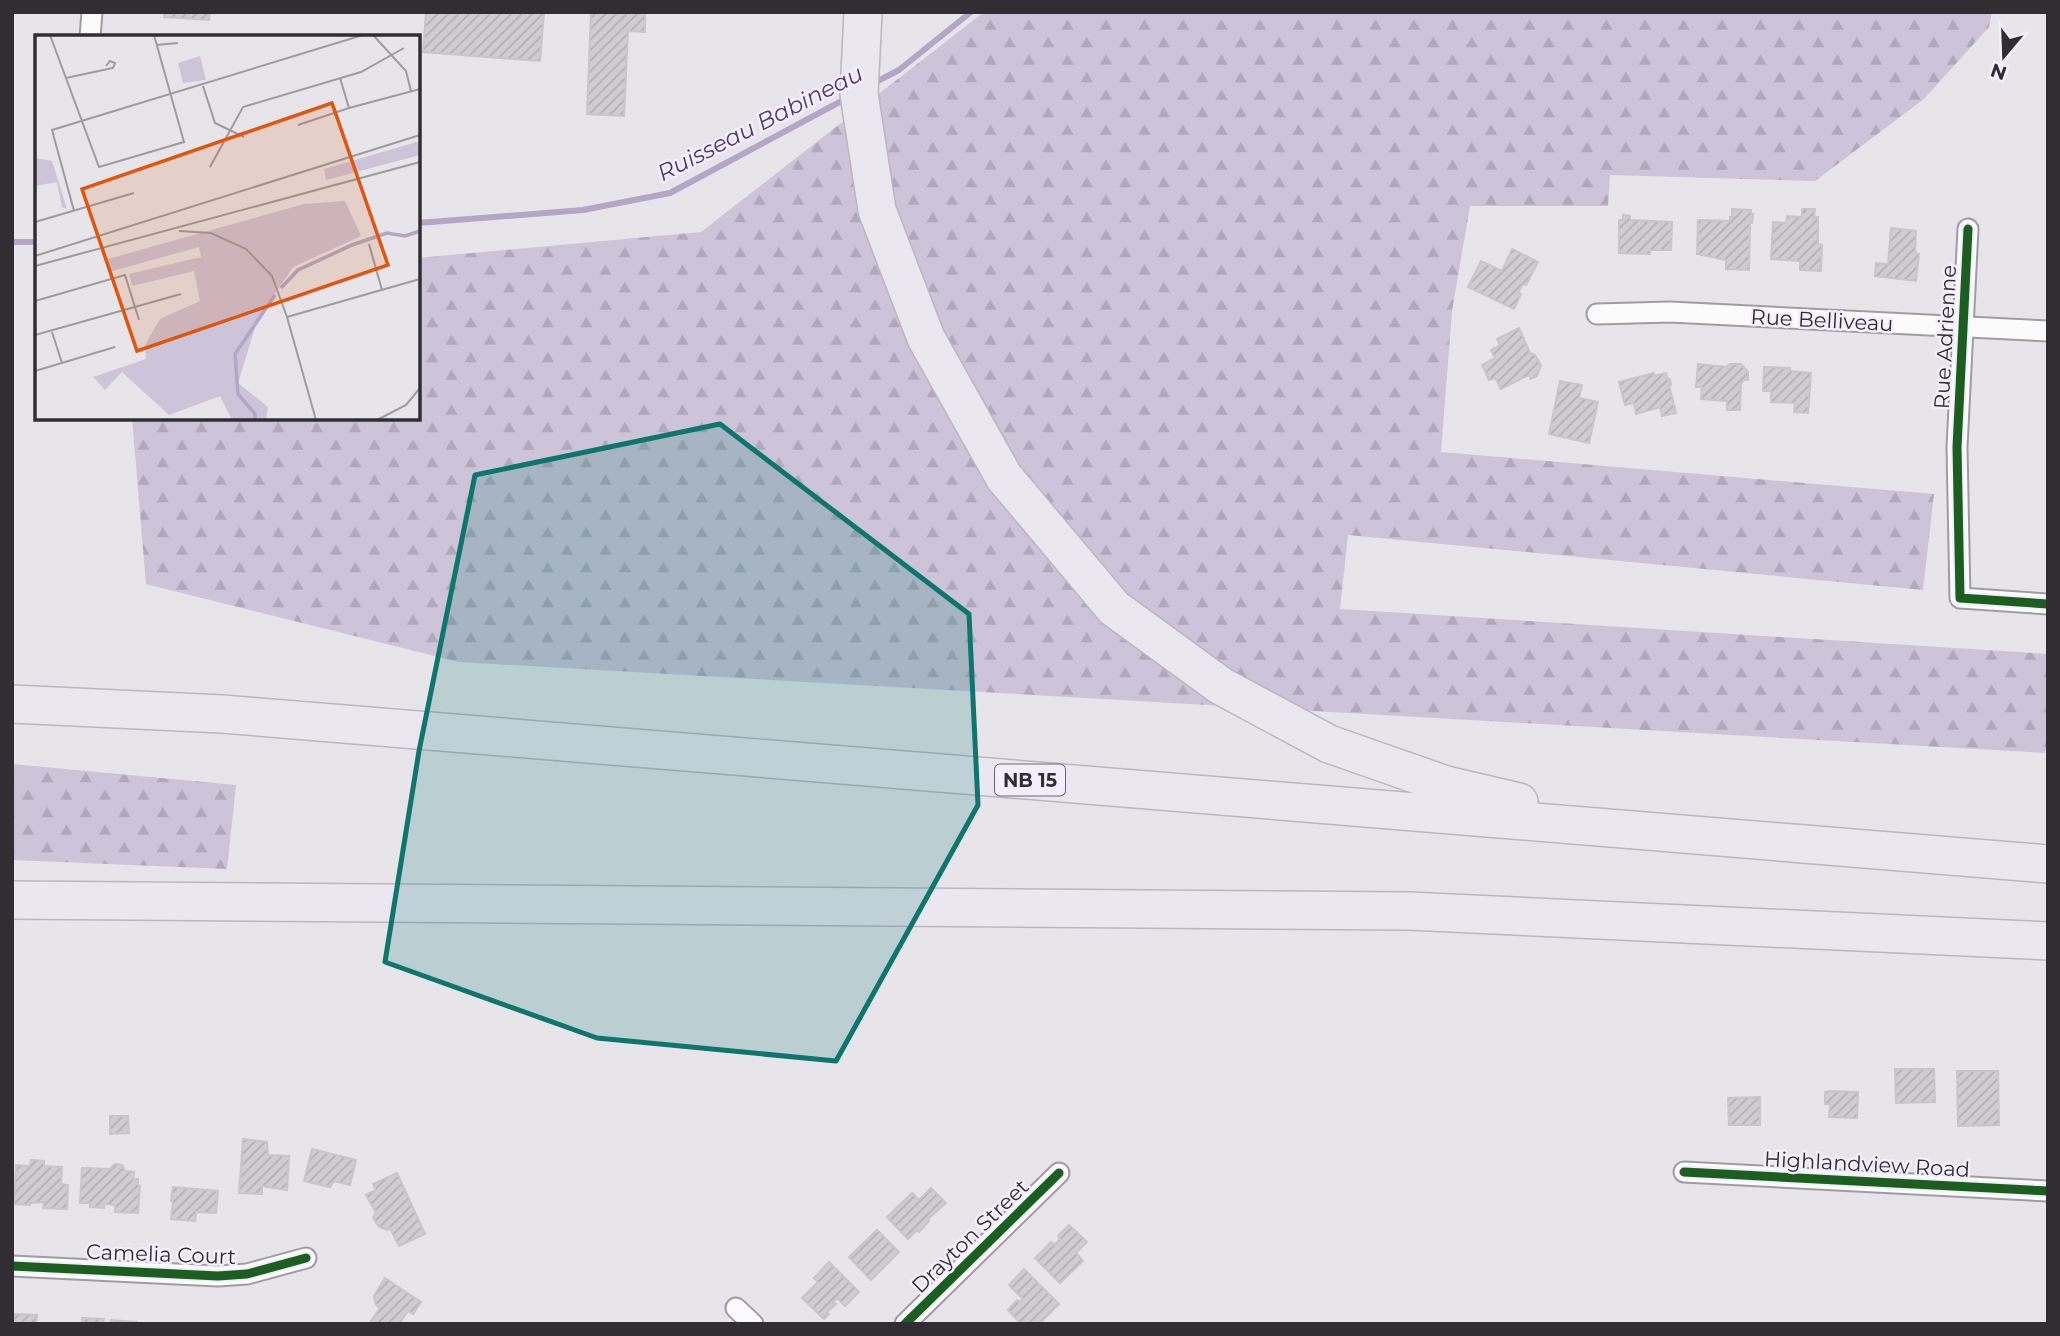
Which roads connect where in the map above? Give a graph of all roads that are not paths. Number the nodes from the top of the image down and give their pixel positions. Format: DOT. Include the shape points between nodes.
graph roads {
  1 [pos="92,12"];
  2 [pos="863,12"];
  3 [pos="90,35"];
  4 [pos="1968,229"];
  5 [pos="1597,314"];
  6 [pos="1962,327"];
  7 [pos="2048,331"];
  8 [pos="2048,604"];
  9 [pos="12,704"];
  10 [pos="1633,830"];
  11 [pos="2048,864"];
  12 [pos="12,900"];
  13 [pos="2048,941"];
  14 [pos="1684,1172"];
  15 [pos="1059,1173"];
  16 [pos="2048,1191"];
  17 [pos="306,1258"];
  18 [pos="12,1266"];
  19 [pos="736,1308"];
  20 [pos="753,1324"];
  21 [pos="905,1324"];
  1 -- 3 [label="street"];
  2 -- 10 [label="highway" via="859,94 877,210 926,338 1004,477 1114,608 1221,686 1329,744 1446,785"];
  4 -- 6 [label="street, Rue Adrienne"];
  5 -- 6 [label="street, Rue Belliveau" via="1670,312"];
  6 -- 7 [label="street, Rue Belliveau"];
  6 -- 8 [label="street, Rue Adrienne" via="1960,598"];
  9 -- 10 [label="highway, NB 15" via="222,714"];
  10 -- 11 [label="highway, NB 15"];
  12 -- 13 [label="highway" via="1409,911"];
  14 -- 16 [label="street, Highlandview Road"];
  15 -- 21 [label="street, Drayton Street"];
  17 -- 18 [label="street, Camelia Court" via="247,1274 218,1276"];
  19 -- 20 [label="street"];
}
